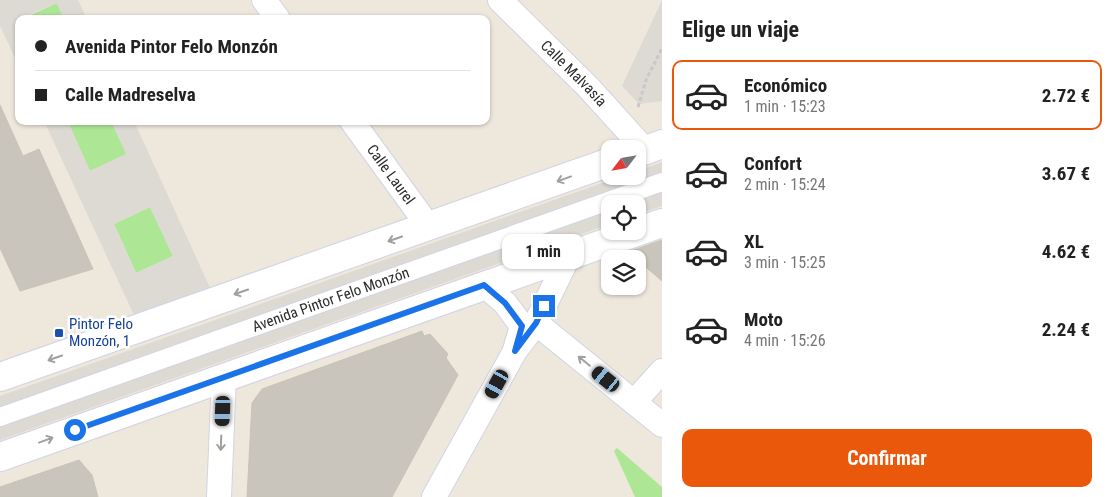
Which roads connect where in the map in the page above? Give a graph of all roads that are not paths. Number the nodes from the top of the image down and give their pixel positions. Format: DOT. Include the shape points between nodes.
graph roads {
  1 [pos="264,0"];
  2 [pos="500,0"];
  3 [pos="275,15"];
  4 [pos="355,125"];
  5 [pos="640,140"];
  6 [pos="601,165"];
  7 [pos="662,182"];
  8 [pos="662,223"];
  9 [pos="429,227"];
  10 [pos="569,255"];
  11 [pos="484,285"];
  12 [pos="536,323"];
  13 [pos="515,351"];
  14 [pos="662,371"];
  15 [pos="224,376"];
  16 [pos="0,377"];
  17 [pos="634,402"];
  18 [pos="0,417"];
  19 [pos="662,425"];
  20 [pos="0,456"];
  21 [pos="219,497"];
  22 [pos="434,497"];
  1 -- 3 [label="street"];
  2 -- 5 [label="street, Calle Malvasía"];
  4 -- 9 [label="street, Calle Laurel"];
  6 -- 9 [label="street, one-way"];
  7 -- 18 [label="street, Avenida Pintor Felo Monzón"];
  8 -- 10 [label="street"];
  9 -- 16 [label="street, one-way"];
  10 -- 11 [label="street"];
  10 -- 12 [label="street"];
  11 -- 13 [label="street" via="505,303 522,326"];
  11 -- 15 [label="street"];
  12 -- 13 [label="street"];
  17 -- 12 [label="street, one-way"];
  13 -- 22 [label="street"];
  14 -- 17 [label="street"];
  20 -- 15 [label="street, one-way"];
  15 -- 21 [label="street, one-way"];
  17 -- 19 [label="street"];
}
